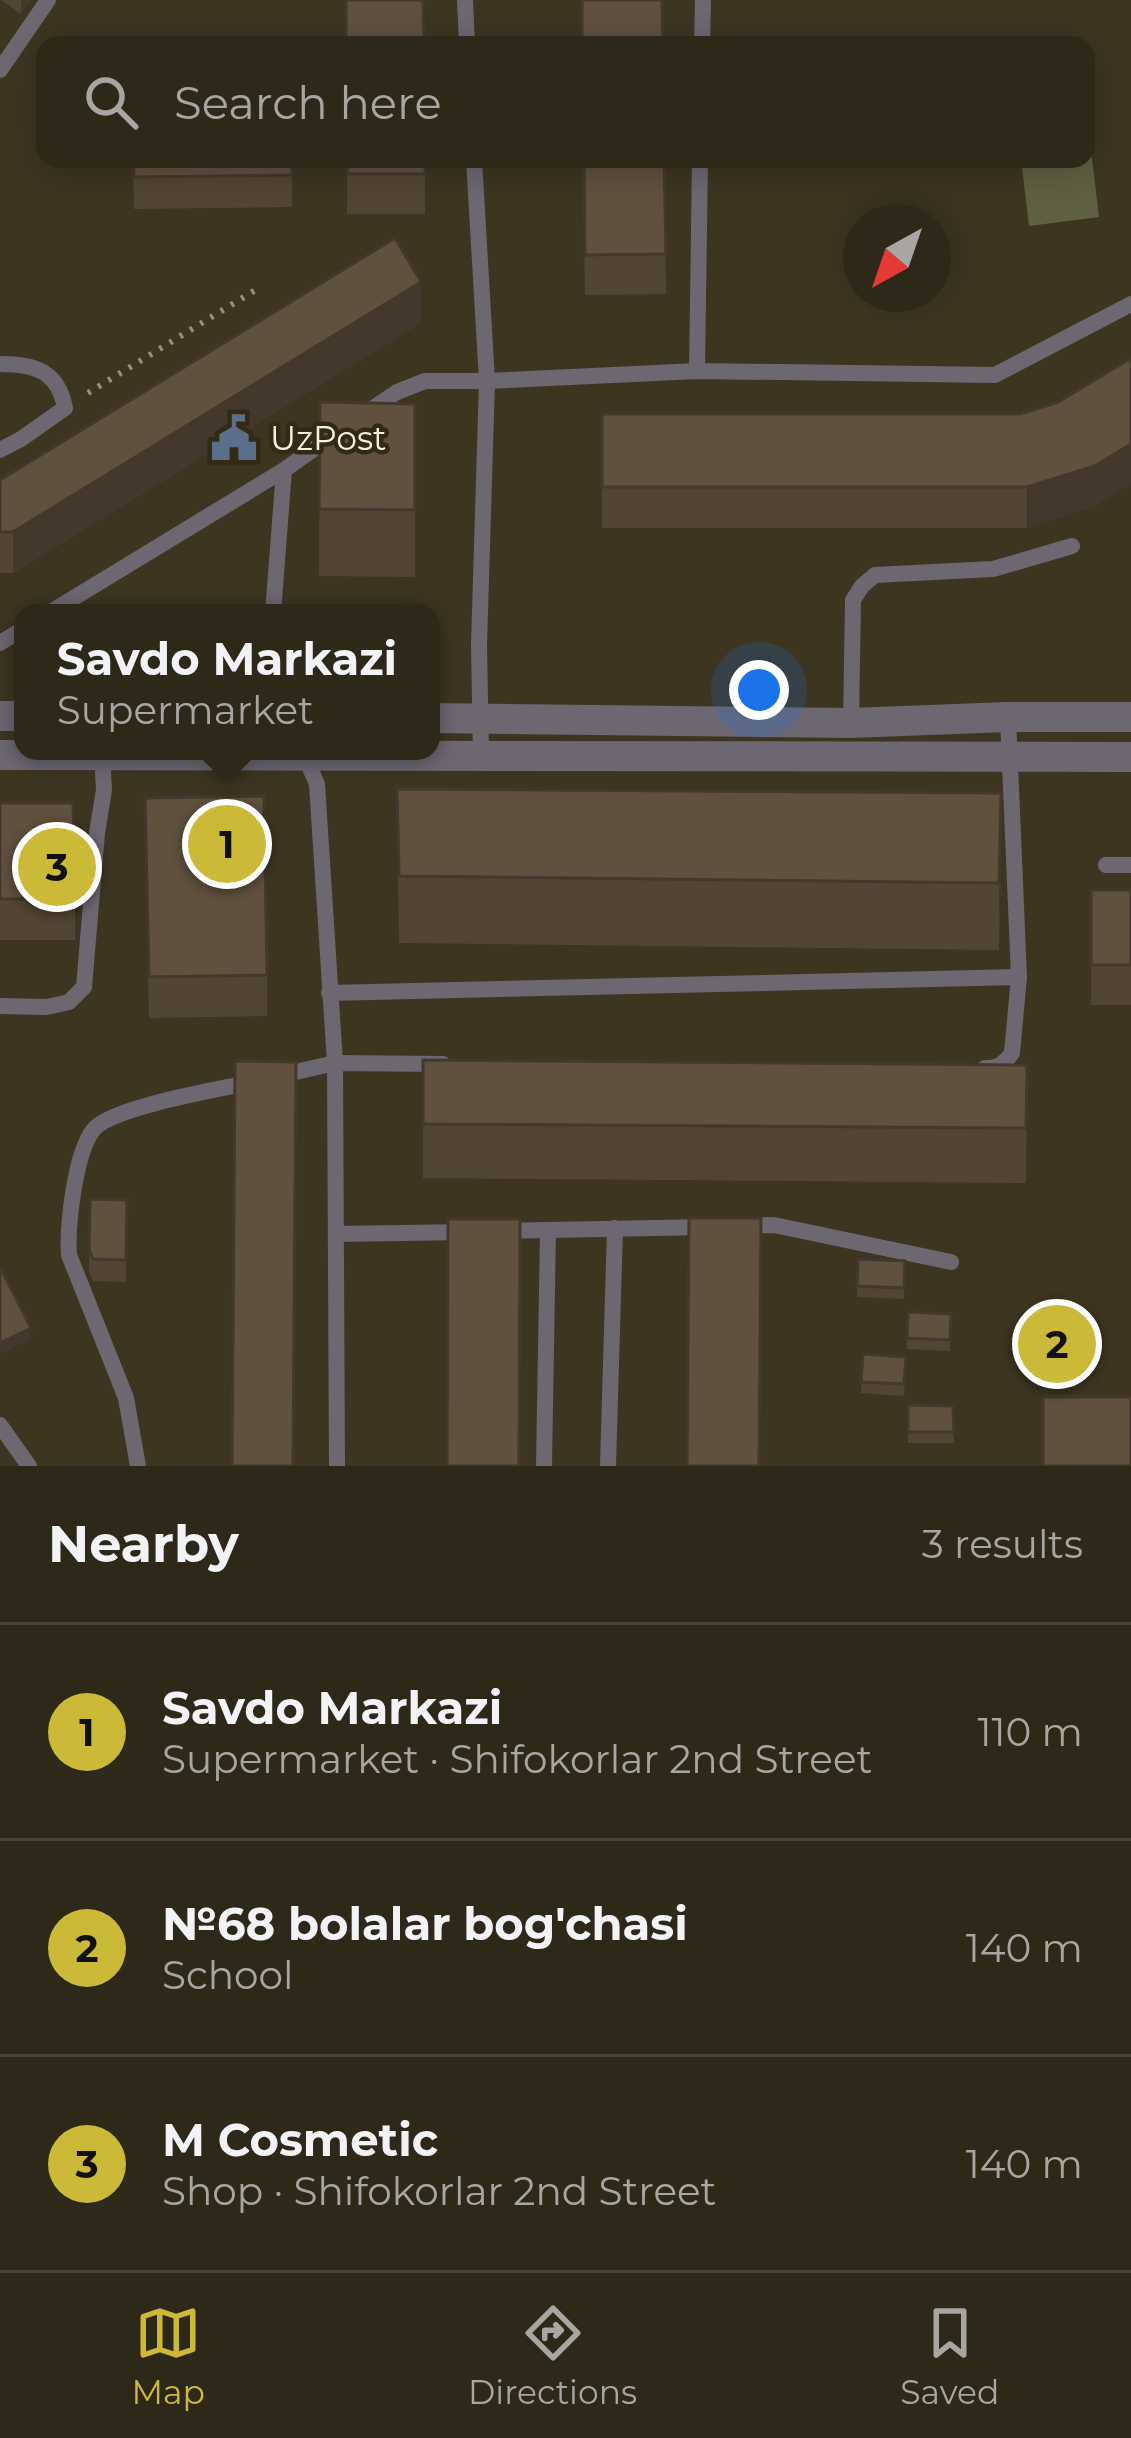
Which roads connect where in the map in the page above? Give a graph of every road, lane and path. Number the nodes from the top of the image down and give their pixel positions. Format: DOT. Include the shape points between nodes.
graph roads {
  1 [pos="48,0"];
  2 [pos="465,0"];
  3 [pos="703,0"];
  4 [pos="467,36"];
  5 [pos="702,36"];
  6 [pos="0,70"];
  7 [pos="475,168"];
  8 [pos="700,168"];
  9 [pos="257,289"];
  10 [pos="1131,304"];
  11 [pos="0,364"];
  12 [pos="697,371"];
  13 [pos="487,381"];
  14 [pos="65,408"];
  15 [pos="0,450"];
  16 [pos="284,470"];
  17 [pos="1072,546"];
  18 [pos="64,604"];
  19 [pos="274,604"];
  20 [pos="1008,717"];
  21 [pos="1131,717"];
  22 [pos="440,718"];
  23 [pos="481,719"];
  24 [pos="851,723"];
  25 [pos="440,756"];
  26 [pos="1009,756"];
  27 [pos="481,757"];
  28 [pos="1131,757"];
  29 [pos="102,760"];
  30 [pos="307,760"];
  31 [pos="1106,865"];
  32 [pos="1131,865"];
  33 [pos="1018,977"];
  34 [pos="329,993"];
  35 [pos="0,1006"];
  36 [pos="334,1064"];
  37 [pos="453,1064"];
  38 [pos="972,1067"];
  39 [pos="615,1228"];
  40 [pos="548,1230"];
  41 [pos="336,1234"];
  42 [pos="951,1262"];
  43 [pos="0,1426"];
  44 [pos="29,1466"];
  45 [pos="138,1466"];
  46 [pos="337,1466"];
  47 [pos="544,1466"];
  48 [pos="608,1466"];
  1 -- 6 [label="lane"];
  2 -- 4 [label="lane"];
  3 -- 5 [label="lane"];
  7 -- 13 [label="lane"];
  8 -- 12 [label="lane"];
  9 -- 14 [label="path"];
  10 -- 12 [label="lane" via="995,375"];
  11 -- 14 [label="lane" via="52,376"];
  12 -- 13 [label="lane"];
  13 -- 16 [label="lane" via="425,381 397,392"];
  13 -- 23 [label="lane"];
  14 -- 15 [label="lane"];
  16 -- 18 [label="lane"];
  16 -- 19 [label="lane"];
  17 -- 24 [label="lane" via="993,569 874,575 854,600"];
  20 -- 21 [label="street"];
  20 -- 24 [label="street"];
  20 -- 26 [label="lane"];
  22 -- 23 [label="street"];
  23 -- 24 [label="street"];
  23 -- 27 [label="lane"];
  25 -- 27 [label="street"];
  26 -- 27 [label="street"];
  26 -- 28 [label="street"];
  26 -- 33 [label="lane"];
  29 -- 35 [label="lane" via="84,987 69,1002 47,1007"];
  30 -- 34 [label="lane" via="317,784"];
  31 -- 32 [label="lane"];
  33 -- 34 [label="lane"];
  33 -- 38 [label="lane" via="1012,1052 996,1068"];
  34 -- 36 [label="lane"];
  36 -- 37 [label="lane"];
  36 -- 41 [label="lane"];
  36 -- 45 [label="lane" via="129,1112 89,1135 68,1211 69,1255 126,1398"];
  39 -- 40 [label="lane"];
  39 -- 42 [label="lane" via="774,1226"];
  39 -- 48 [label="lane"];
  40 -- 41 [label="lane"];
  40 -- 47 [label="lane"];
  41 -- 46 [label="lane"];
  43 -- 44 [label="lane"];
}
